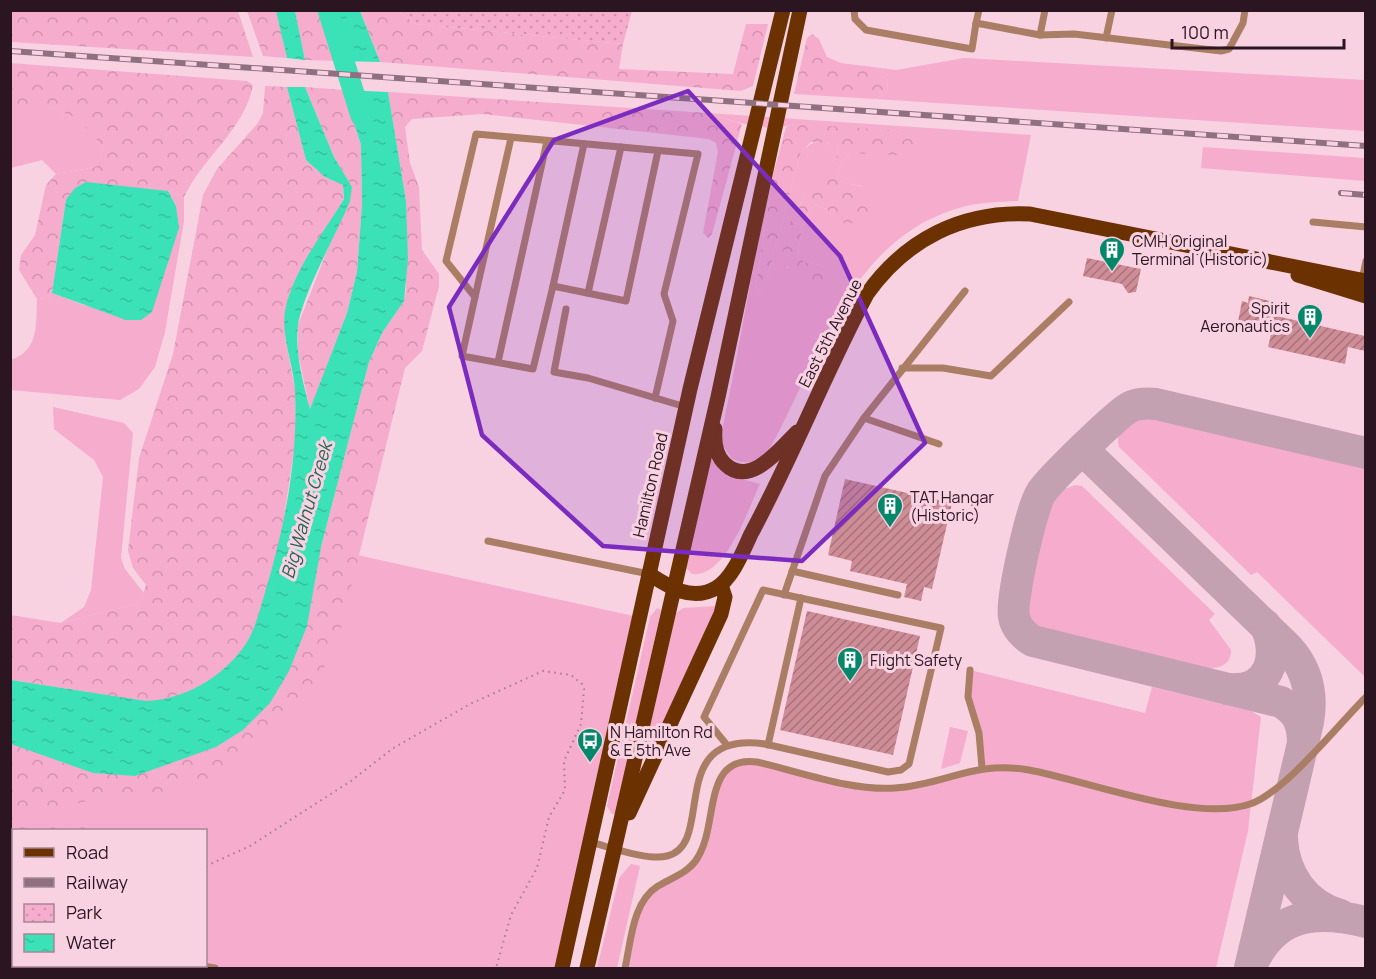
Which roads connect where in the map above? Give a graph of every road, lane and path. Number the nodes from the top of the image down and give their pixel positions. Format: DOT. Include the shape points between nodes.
graph roads {
  1 [pos="519,10"];
  2 [pos="533,10"];
  3 [pos="783,10"];
  4 [pos="800,10"];
  5 [pos="854,10"];
  6 [pos="979,10"];
  7 [pos="1045,10"];
  8 [pos="1112,10"];
  9 [pos="1245,10"];
  10 [pos="976,23"];
  11 [pos="1040,35"];
  12 [pos="1106,38"];
  13 [pos="511,138"];
  14 [pos="547,141"];
  15 [pos="585,144"];
  16 [pos="621,147"];
  17 [pos="658,151"];
  18 [pos="1313,222"];
  19 [pos="1365,227"];
  20 [pos="1365,261"];
  21 [pos="553,286"];
  22 [pos="1364,286"];
  23 [pos="965,291"];
  24 [pos="588,293"];
  25 [pos="475,297"];
  26 [pos="1069,302"];
  27 [pos="566,309"];
  28 [pos="498,362"];
  29 [pos="902,368"];
  30 [pos="718,397"];
  31 [pos="655,398"];
  32 [pos="686,407"];
  33 [pos="864,418"];
  34 [pos="803,426"];
  35 [pos="939,444"];
  36 [pos="488,540"];
  37 [pos="792,571"];
  38 [pos="649,574"];
  39 [pos="721,585"];
  40 [pos="674,590"];
  41 [pos="784,595"];
  42 [pos="898,595"];
  43 [pos="801,598"];
  44 [pos="970,670"];
  45 [pos="1365,697"];
  46 [pos="768,744"];
  47 [pos="727,745"];
  48 [pos="982,768"];
  49 [pos="590,842"];
  50 [pos="616,844"];
  51 [pos="207,866"];
  52 [pos="496,969"];
  53 [pos="562,969"];
  54 [pos="586,969"];
  55 [pos="625,969"];
  1 -- 2 [label="path"];
  3 -- 32 [label="main road, Hamilton Road"];
  4 -- 30 [label="main road"];
  5 -- 10 [label="lane" via="855,19 866,30 972,49"];
  6 -- 10 [label="lane"];
  7 -- 11 [label="lane"];
  8 -- 12 [label="lane"];
  9 -- 12 [label="lane" via="1243,23 1229,49 1221,51"];
  10 -- 11 [label="lane"];
  11 -- 12 [label="lane"];
  13 -- 14 [label="lane"];
  13 -- 25 [label="lane"];
  13 -- 25 [label="lane" via="476,134 446,261"];
  14 -- 15 [label="lane"];
  14 -- 28 [label="lane"];
  15 -- 16 [label="lane"];
  15 -- 21 [label="lane"];
  16 -- 17 [label="lane"];
  16 -- 24 [label="lane"];
  17 -- 24 [label="lane" via="626,301"];
  17 -- 31 [label="lane" via="698,154 664,294 673,321"];
  18 -- 19 [label="lane"];
  20 -- 22 [label="lane"];
  21 -- 24 [label="lane"];
  21 -- 28 [label="lane" via="533,369"];
  22 -- 34 [label="main road, East 5th Avenue" via="1244,256 1030,214 993,215 956,223 915,245 879,277 848,330"];
  23 -- 29 [label="lane"];
  25 -- 28 [label="lane" via="462,356"];
  26 -- 29 [label="lane" via="991,375 943,368"];
  27 -- 31 [label="lane" via="554,372"];
  29 -- 33 [label="lane"];
  30 -- 34 [label="main road" via="715,445 721,460 734,470 749,471 761,465"];
  30 -- 40 [label="main road"];
  31 -- 32 [label="lane"];
  32 -- 38 [label="main road, Hamilton Road"];
  33 -- 35 [label="lane"];
  33 -- 37 [label="lane" via="825,476"];
  34 -- 39 [label="main road, East 5th Avenue" via="755,527"];
  36 -- 38 [label="lane"];
  37 -- 41 [label="lane"];
  37 -- 42 [label="lane"];
  38 -- 40 [label="main road"];
  38 -- 49 [label="main road, Hamilton Road"];
  39 -- 40 [label="main road" via="701,593"];
  39 -- 50 [label="main road" via="722,614"];
  40 -- 50 [label="main road"];
  41 -- 43 [label="lane"];
  41 -- 47 [label="lane" via="763,590 704,717"];
  43 -- 46 [label="lane"];
  43 -- 46 [label="lane" via="941,628 909,764 901,770 872,770"];
  44 -- 48 [label="lane" via="968,697 979,733"];
  45 -- 48 [label="lane" via="1274,792 1263,800 1234,808 1205,811 1026,770"];
  46 -- 47 [label="lane" via="745,741"];
  47 -- 50 [label="lane" via="714,753 703,771 686,837 677,852 661,857"];
  48 -- 55 [label="lane" via="893,788 855,784 757,762 743,760 732,764 724,770 718,785 705,845 697,860 656,887 640,904"];
  49 -- 50 [label="lane"];
  49 -- 53 [label="main road, Hamilton Road"];
  50 -- 54 [label="main road"];
  51 -- 52 [label="path" via="250,846 342,787 392,748 470,704 543,671 572,675 584,689 581,724 564,761 565,790 549,818 534,877 511,915"];
}
